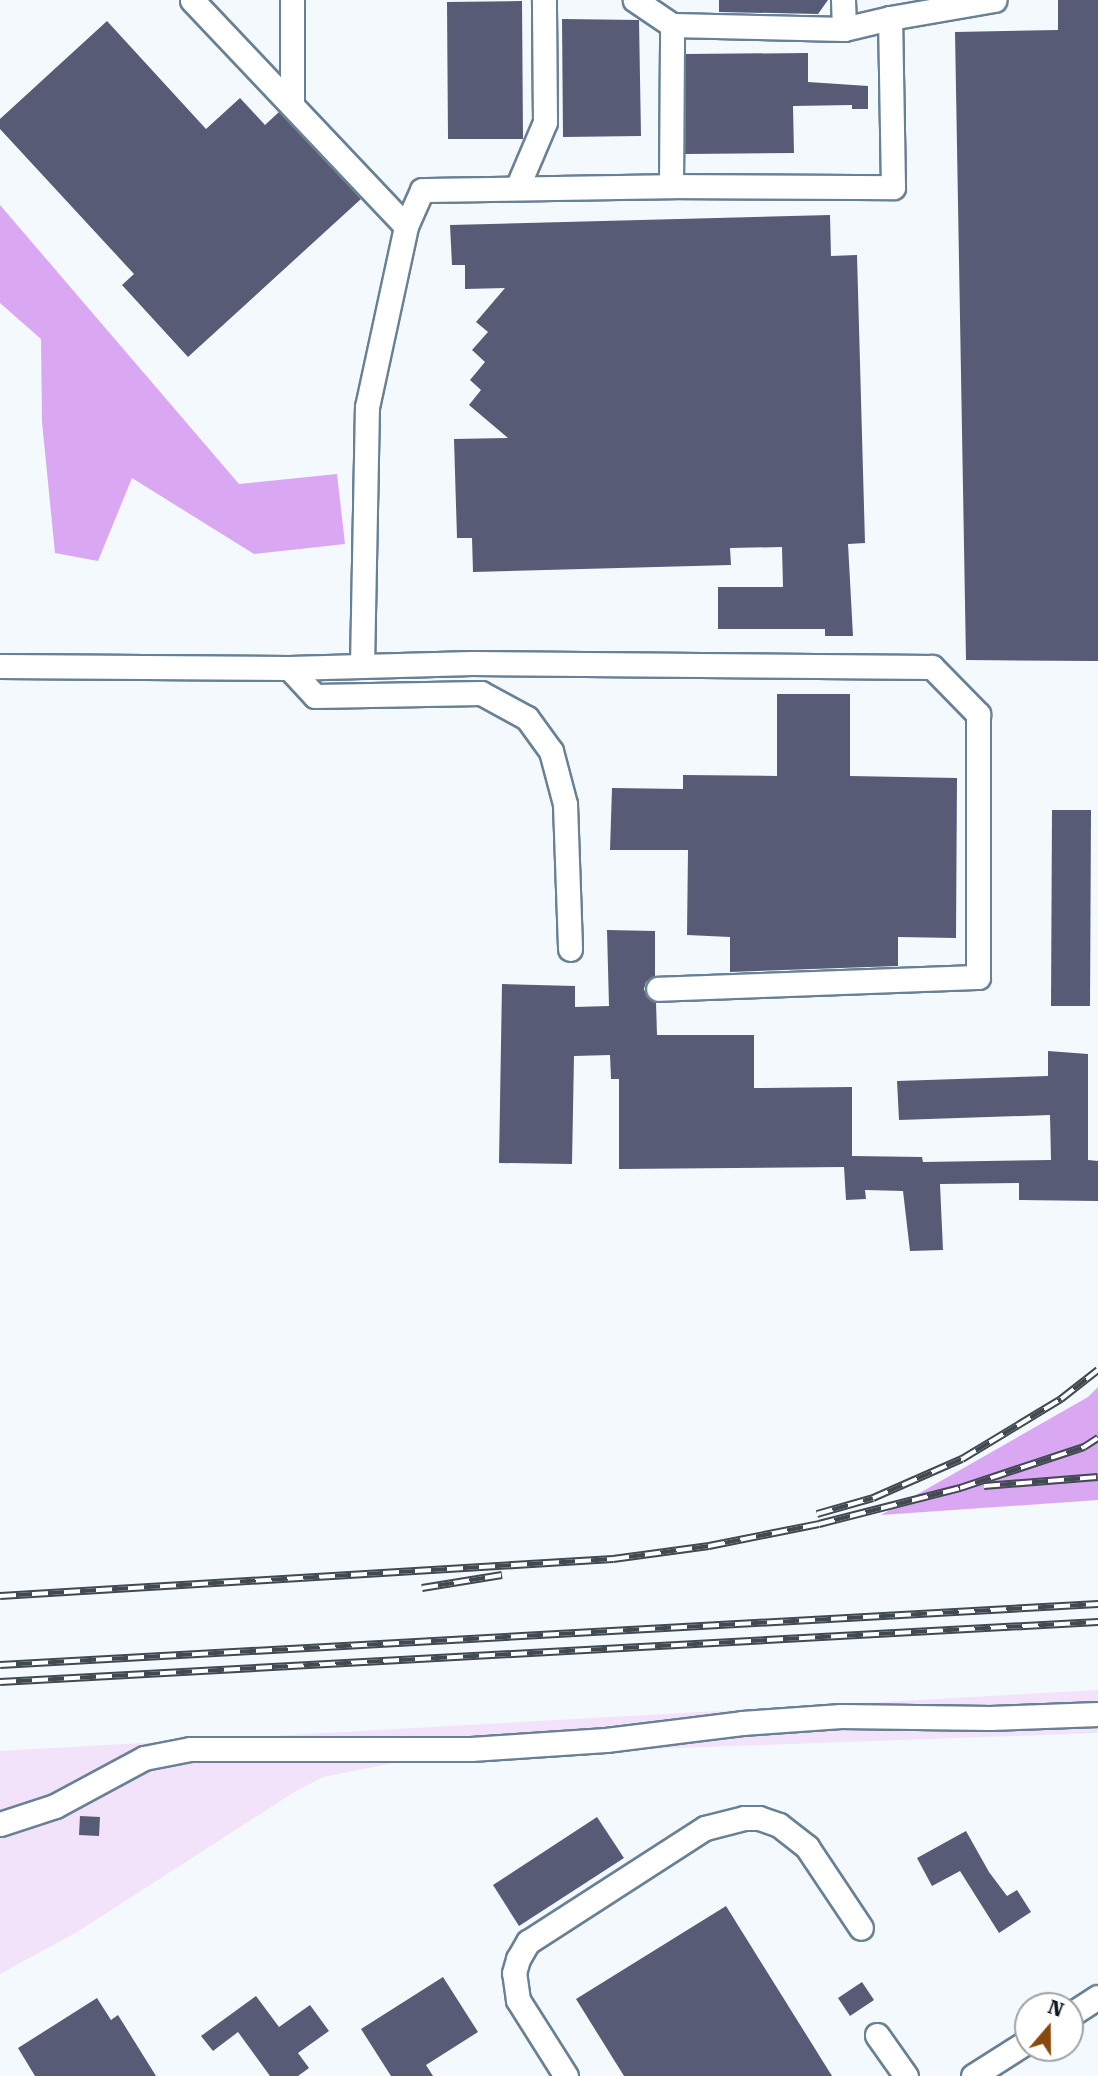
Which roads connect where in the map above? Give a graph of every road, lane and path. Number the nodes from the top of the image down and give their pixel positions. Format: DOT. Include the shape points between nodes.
graph roads {
  1 [pos="192,0"];
  2 [pos="292,0"];
  3 [pos="544,0"];
  4 [pos="635,0"];
  5 [pos="843,0"];
  6 [pos="994,0"];
  7 [pos="890,18"];
  8 [pos="671,26"];
  9 [pos="844,29"];
  10 [pos="292,105"];
  11 [pos="671,186"];
  12 [pos="517,188"];
  13 [pos="406,226"];
  14 [pos="0,666"];
  15 [pos="362,666"];
  16 [pos="289,668"];
  17 [pos="570,949"];
  18 [pos="658,989"];
  19 [pos="1098,1714"];
  20 [pos="0,1824"];
  21 [pos="861,1928"];
  22 [pos="877,2035"];
  23 [pos="1014,2050"];
  24 [pos="566,2076"];
  25 [pos="905,2076"];
  26 [pos="973,2076"];
  1 -- 10 [label="lane"];
  2 -- 10 [label="lane"];
  3 -- 12 [label="lane" via="545,122"];
  4 -- 8 [label="lane"];
  5 -- 9 [label="lane"];
  6 -- 7 [label="lane"];
  7 -- 9 [label="lane"];
  7 -- 11 [label="lane" via="893,187"];
  8 -- 9 [label="lane"];
  8 -- 11 [label="lane"];
  10 -- 13 [label="lane"];
  11 -- 12 [label="lane"];
  12 -- 13 [label="lane" via="422,190"];
  13 -- 15 [label="lane" via="367,407"];
  14 -- 16 [label="lane"];
  15 -- 16 [label="lane"];
  15 -- 18 [label="lane" via="932,667 978,714 978,977"];
  16 -- 17 [label="lane" via="315,696 481,693 527,718 551,751 565,804"];
  19 -- 20 [label="lane" via="841,1716 471,1749 190,1749 144,1758 55,1806"];
  21 -- 24 [label="lane" via="807,1847 779,1825 744,1818 705,1828 528,1942 518,1959 514,1973 518,2000"];
  22 -- 25 [label="lane"];
  23 -- 26 [label="lane"];
}
